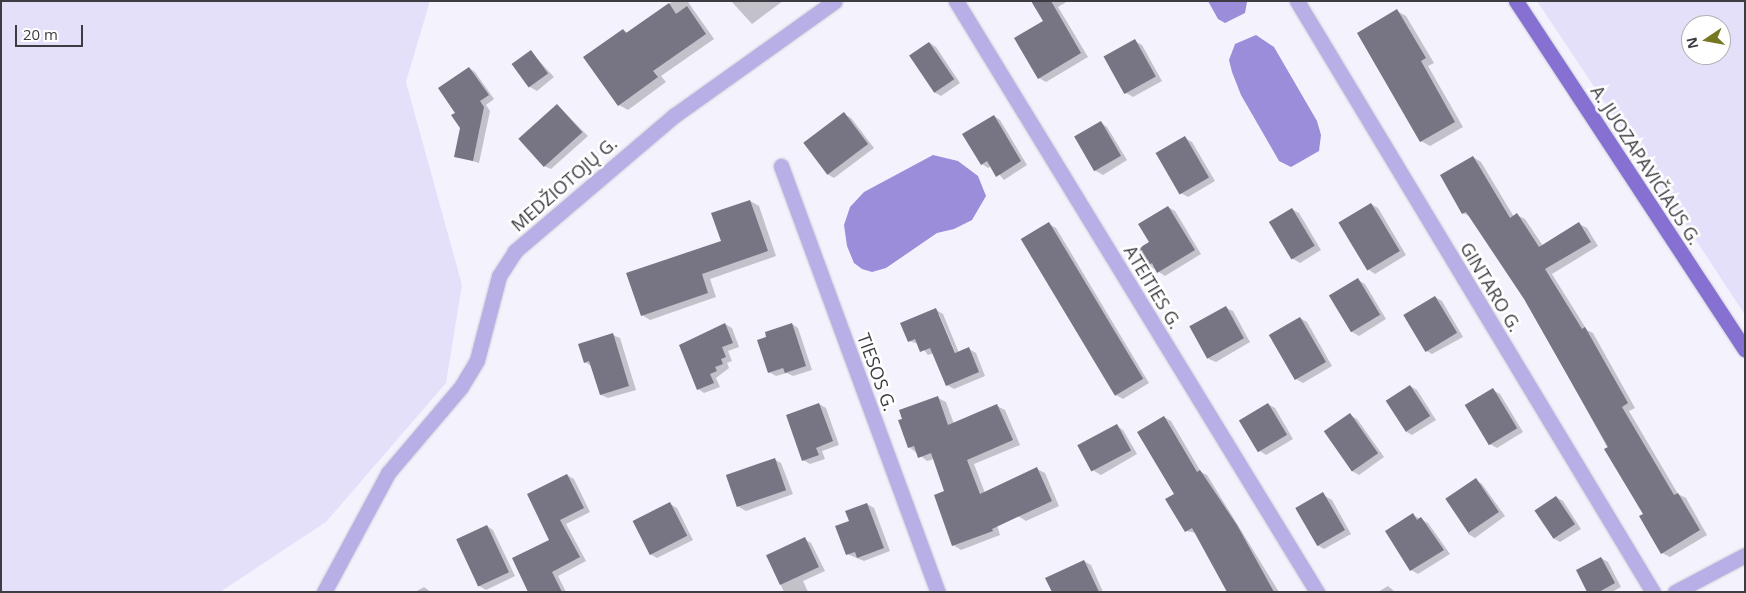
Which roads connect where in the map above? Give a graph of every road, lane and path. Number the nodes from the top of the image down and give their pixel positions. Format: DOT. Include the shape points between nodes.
graph roads {
  1 [pos="835,1"];
  2 [pos="956,1"];
  3 [pos="1297,1"];
  4 [pos="1516,1"];
  5 [pos="781,166"];
  6 [pos="1745,349"];
  7 [pos="1745,554"];
  8 [pos="324,592"];
  9 [pos="938,592"];
  10 [pos="1317,592"];
  11 [pos="1653,592"];
  12 [pos="1675,592"];
  1 -- 8 [label="street, MEDŽIOTOJŲ G." via="675,115 515,251 499,276 476,360 461,387 388,473"];
  2 -- 10 [label="street, ATEITIES G."];
  3 -- 11 [label="street, GINTARO G."];
  4 -- 6 [label="main road, A. JUOZAPAVIČIAUS G."];
  5 -- 9 [label="street, TIESOS G."];
  7 -- 12 [label="street"];
}
